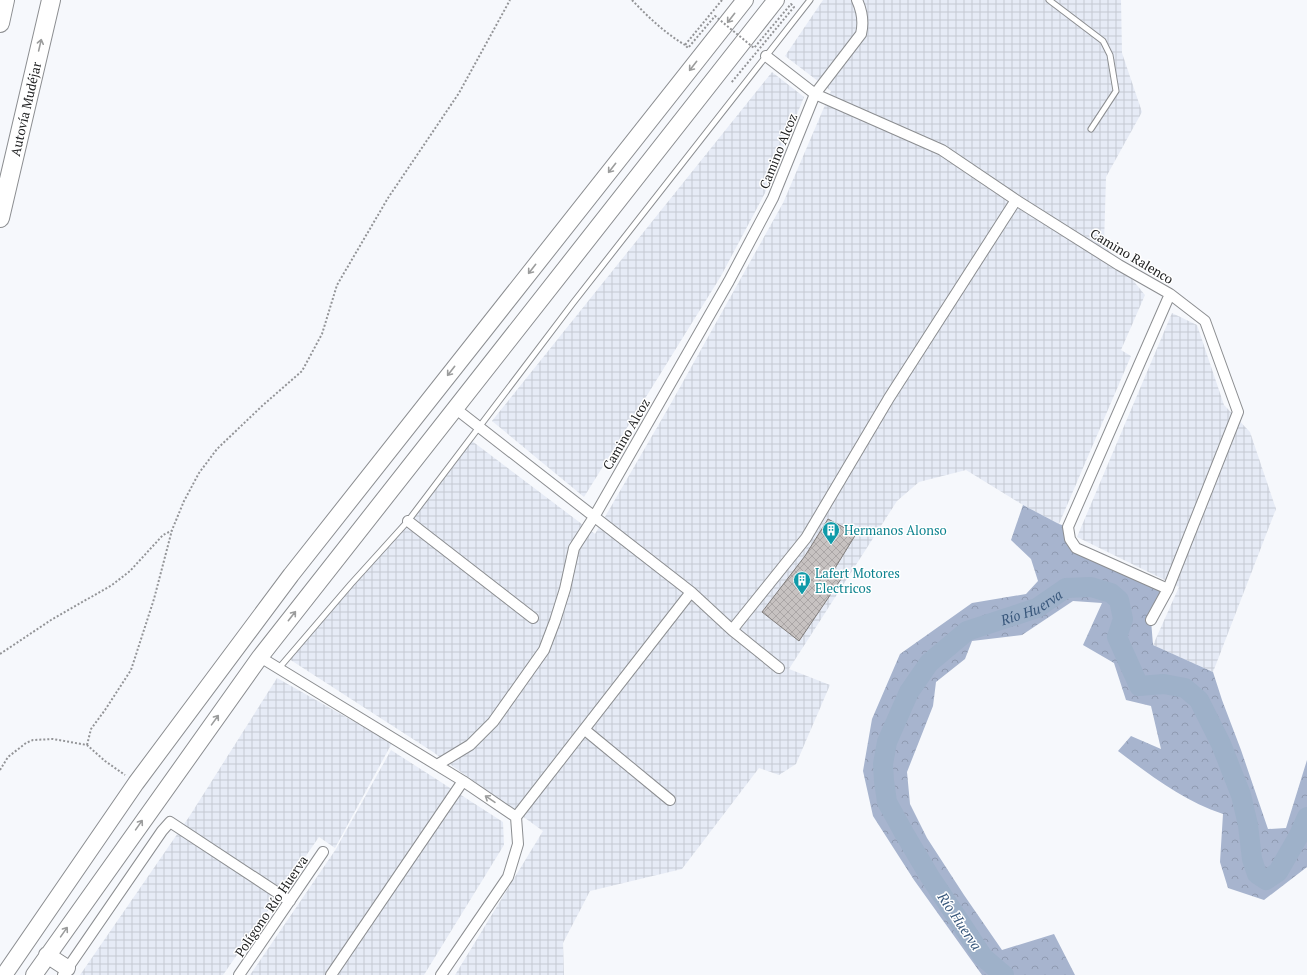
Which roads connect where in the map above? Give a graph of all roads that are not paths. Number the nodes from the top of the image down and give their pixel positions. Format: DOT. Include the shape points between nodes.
graph roads {
  1 [pos="5,0"];
  2 [pos="51,0"];
  3 [pos="745,0"];
  4 [pos="776,0"];
  5 [pos="810,0"];
  6 [pos="857,0"];
  7 [pos="1049,0"];
  8 [pos="0,23"];
  9 [pos="766,56"];
  10 [pos="815,94"];
  11 [pos="1091,129"];
  12 [pos="1016,200"];
  13 [pos="0,218"];
  14 [pos="1170,294"];
  15 [pos="456,409"];
  16 [pos="479,426"];
  17 [pos="594,517"];
  18 [pos="408,521"];
  19 [pos="1168,589"];
  20 [pos="691,592"];
  21 [pos="533,618"];
  22 [pos="1151,620"];
  23 [pos="732,630"];
  24 [pos="260,657"];
  25 [pos="279,668"];
  26 [pos="779,668"];
  27 [pos="585,730"];
  28 [pos="437,765"];
  29 [pos="463,781"];
  30 [pos="670,800"];
  31 [pos="516,817"];
  32 [pos="323,852"];
  33 [pos="290,901"];
  34 [pos="47,955"];
  35 [pos="65,972"];
  36 [pos="4,975"];
  37 [pos="34,975"];
  38 [pos="240,975"];
  39 [pos="331,975"];
  40 [pos="441,975"];
  1 -- 8 [label="highway"];
  13 -- 2 [label="highway, Autovía Mudéjar, one-way"];
  3 -- 36 [label="highway, one-way" via="296,569 136,783"];
  4 -- 15 [label="highway"];
  5 -- 9 [label="lane"];
  6 -- 10 [label="street, Camino Alcoz" via="863,27 861,34"];
  7 -- 11 [label="lane" via="1103,41 1110,55 1116,91"];
  9 -- 10 [label="street, Camino Ralenco"];
  9 -- 16 [label="lane"];
  10 -- 12 [label="street, Camino Ralenco" via="942,150"];
  10 -- 17 [label="street, Camino Alcoz" via="770,205"];
  12 -- 14 [label="street, Camino Ralenco"];
  12 -- 23 [label="street" via="889,398 806,538"];
  14 -- 19 [label="street, Camino Ralenco" via="1205,321 1238,412"];
  14 -- 19 [label="street" via="1068,527 1070,539 1076,548"];
  15 -- 16 [label="street"];
  24 -- 15 [label="highway, one-way"];
  16 -- 17 [label="street"];
  16 -- 18 [label="lane"];
  17 -- 20 [label="street"];
  17 -- 28 [label="street, Camino Alcoz" via="574,548 565,589 544,650 493,722 470,745"];
  18 -- 21 [label="street"];
  18 -- 25 [label="lane"];
  19 -- 22 [label="street, Camino Ralenco"];
  20 -- 23 [label="street"];
  20 -- 27 [label="street"];
  23 -- 26 [label="street"];
  24 -- 25 [label="street"];
  34 -- 24 [label="highway, one-way"];
  25 -- 28 [label="street"];
  27 -- 30 [label="street"];
  27 -- 31 [label="street"];
  28 -- 29 [label="street"];
  31 -- 29 [label="street, one-way"];
  29 -- 39 [label="street"];
  31 -- 40 [label="street" via="518,844 508,876"];
  32 -- 33 [label="street, Polígono Río Huerva"];
  33 -- 35 [label="street" via="170,822"];
  33 -- 38 [label="street, Polígono Río Huerva"];
  34 -- 35 [label="highway"];
  34 -- 37 [label="highway"];
}
